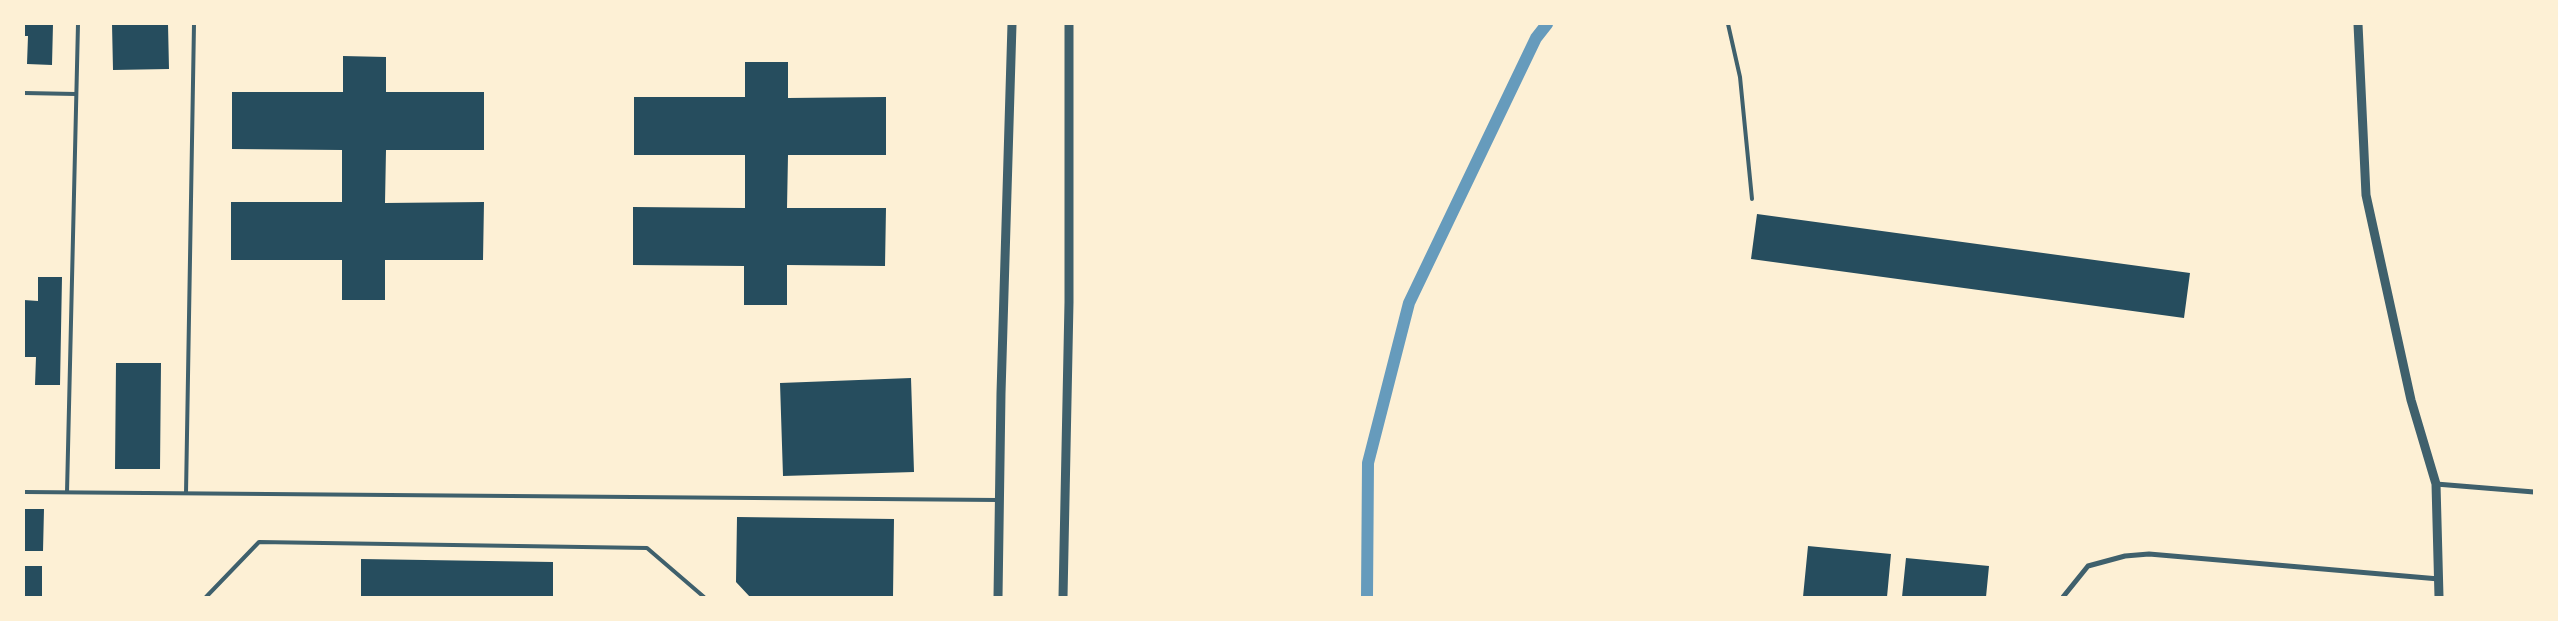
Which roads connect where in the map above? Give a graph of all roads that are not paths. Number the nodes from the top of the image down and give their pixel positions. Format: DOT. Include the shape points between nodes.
graph roads {
  1 [pos="78,24"];
  2 [pos="194,24"];
  3 [pos="1012,24"];
  4 [pos="1069,24"];
  5 [pos="1728,24"];
  6 [pos="2358,24"];
  7 [pos="24,92"];
  8 [pos="76,94"];
  9 [pos="1752,199"];
  10 [pos="2436,484"];
  11 [pos="24,492"];
  12 [pos="66,492"];
  13 [pos="2534,492"];
  14 [pos="186,493"];
  15 [pos="1001,500"];
  16 [pos="2439,579"];
  17 [pos="206,597"];
  18 [pos="704,597"];
  19 [pos="998,597"];
  20 [pos="1063,597"];
  21 [pos="2063,597"];
  22 [pos="2439,597"];
  1 -- 8 [label="lane"];
  2 -- 14 [label="lane"];
  3 -- 15 [label="street"];
  4 -- 20 [label="street" via="1070,302"];
  5 -- 9 [label="lane" via="1740,77"];
  6 -- 10 [label="street" via="2366,195 2411,400"];
  7 -- 8 [label="lane"];
  8 -- 12 [label="lane"];
  10 -- 13 [label="street"];
  10 -- 16 [label="street"];
  11 -- 12 [label="lane"];
  12 -- 14 [label="lane"];
  14 -- 15 [label="lane"];
  15 -- 19 [label="street"];
  16 -- 21 [label="street" via="2150,554 2125,556 2088,566"];
  16 -- 22 [label="street"];
  17 -- 18 [label="lane" via="259,542 647,548"];
}
